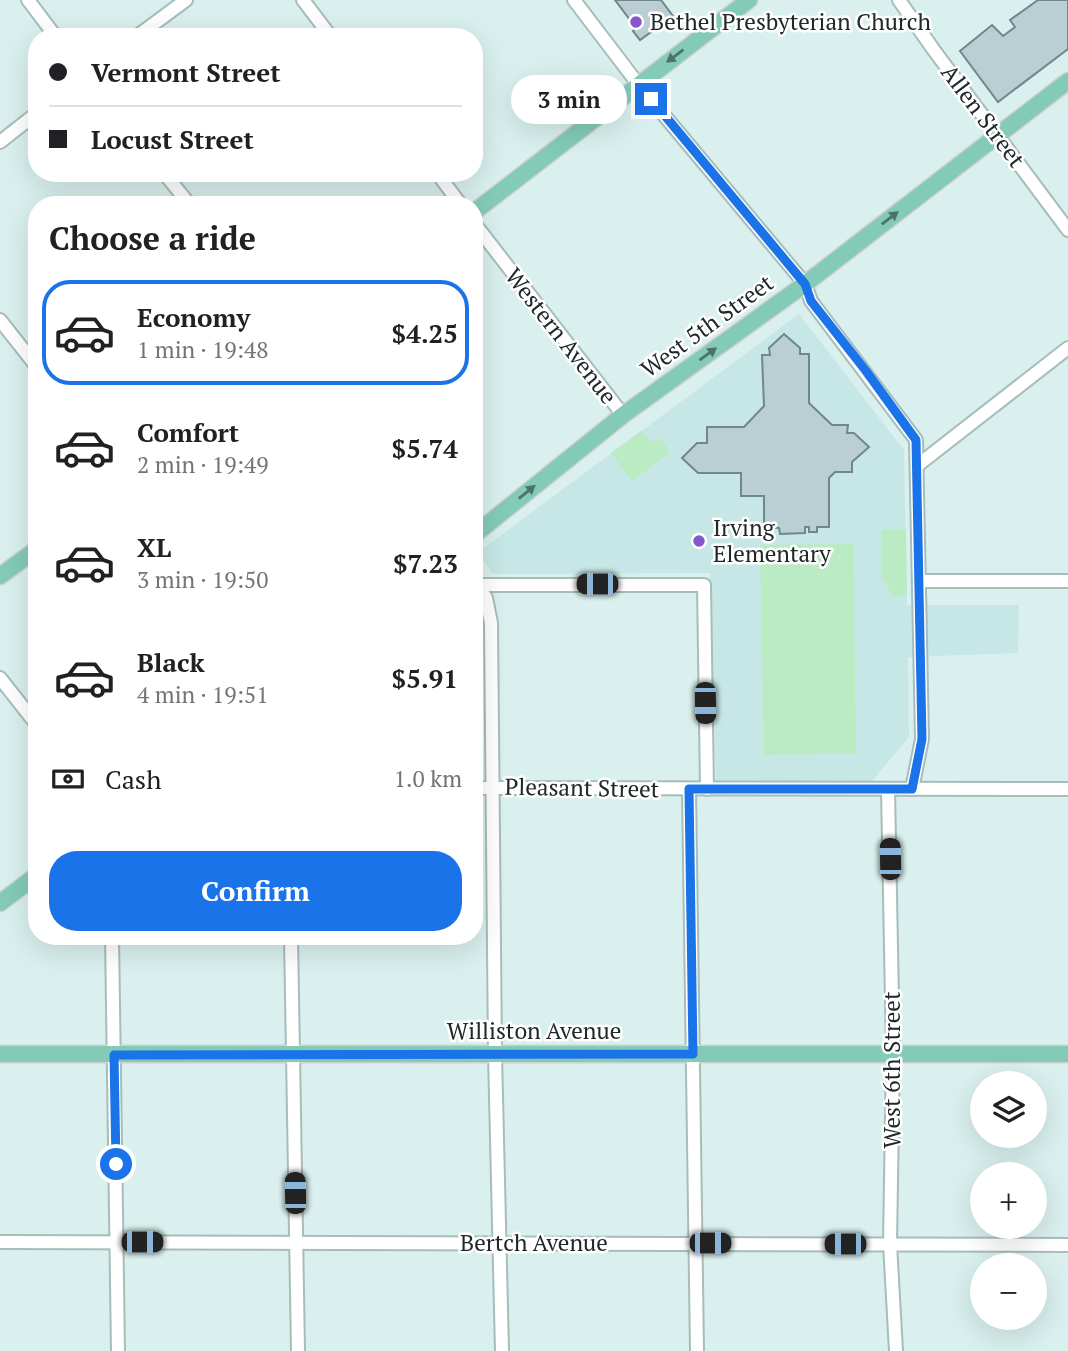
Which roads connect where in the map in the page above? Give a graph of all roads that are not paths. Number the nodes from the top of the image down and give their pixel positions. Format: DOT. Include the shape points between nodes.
graph roads {
  1 [pos="28,0"];
  2 [pos="186,0"];
  3 [pos="303,0"];
  4 [pos="574,0"];
  5 [pos="749,0"];
  6 [pos="899,0"];
  7 [pos="48,28"];
  8 [pos="148,28"];
  9 [pos="324,28"];
  10 [pos="1068,81"];
  11 [pos="638,84"];
  12 [pos="28,120"];
  13 [pos="999,135"];
  14 [pos="0,142"];
  15 [pos="171,182"];
  16 [pos="183,196"];
  17 [pos="483,205"];
  18 [pos="1068,230"];
  19 [pos="483,235"];
  20 [pos="805,284"];
  21 [pos="0,320"];
  22 [pos="1068,348"];
  23 [pos="28,356"];
  24 [pos="623,415"];
  25 [pos="918,465"];
  26 [pos="483,528"];
  27 [pos="28,556"];
  28 [pos="0,576"];
  29 [pos="1068,581"];
  30 [pos="919,582"];
  31 [pos="483,583"];
  32 [pos="483,594"];
  33 [pos="0,678"];
  34 [pos="28,714"];
  35 [pos="493,787"];
  36 [pos="483,788"];
  37 [pos="689,789"];
  38 [pos="707,789"];
  39 [pos="888,789"];
  40 [pos="912,789"];
  41 [pos="1068,789"];
  42 [pos="28,882"];
  43 [pos="0,903"];
  44 [pos="112,945"];
  45 [pos="291,945"];
  46 [pos="893,1053"];
  47 [pos="0,1054"];
  48 [pos="495,1054"];
  49 [pos="693,1054"];
  50 [pos="114,1055"];
  51 [pos="293,1055"];
  52 [pos="1068,1055"];
  53 [pos="0,1242"];
  54 [pos="117,1242"];
  55 [pos="296,1243"];
  56 [pos="500,1243"];
  57 [pos="696,1243"];
  58 [pos="890,1244"];
  59 [pos="1068,1245"];
  60 [pos="118,1351"];
  61 [pos="298,1351"];
  62 [pos="502,1351"];
  63 [pos="697,1351"];
  64 [pos="896,1351"];
  1 -- 7 [label="street"];
  2 -- 8 [label="street"];
  3 -- 9 [label="street"];
  4 -- 11 [label="street"];
  5 -- 11 [label="main road, one-way"];
  6 -- 13 [label="street, Allen Street"];
  10 -- 13 [label="main road, West 5th Street"];
  11 -- 17 [label="main road"];
  11 -- 20 [label="street"];
  12 -- 14 [label="street"];
  13 -- 18 [label="street, Allen Street"];
  20 -- 13 [label="main road, West 5th Street, one-way"];
  15 -- 16 [label="street"];
  19 -- 24 [label="street, Western Avenue"];
  24 -- 20 [label="main road, West 5th Street, one-way"];
  20 -- 25 [label="street" via="811,301 916,440"];
  21 -- 23 [label="street"];
  22 -- 25 [label="street"];
  26 -- 24 [label="main road, West 5th Street, one-way"];
  25 -- 30 [label="street"];
  27 -- 28 [label="main road"];
  29 -- 30 [label="street"];
  30 -- 40 [label="street" via="922,739"];
  31 -- 38 [label="street" via="704,584"];
  32 -- 35 [label="street" via="491,623"];
  33 -- 34 [label="street"];
  35 -- 36 [label="street, Pleasant Street"];
  35 -- 37 [label="street, Pleasant Street"];
  35 -- 48 [label="street"];
  37 -- 38 [label="street, Pleasant Street"];
  37 -- 49 [label="street"];
  38 -- 39 [label="street, Pleasant Street"];
  39 -- 40 [label="street, Pleasant Street"];
  39 -- 46 [label="street, West 6th Street"];
  40 -- 41 [label="street, Pleasant Street"];
  42 -- 43 [label="main road"];
  44 -- 50 [label="street"];
  45 -- 51 [label="street"];
  46 -- 49 [label="main road, Williston Avenue"];
  46 -- 52 [label="main road, Williston Avenue"];
  46 -- 58 [label="street, West 6th Street"];
  47 -- 50 [label="main road, Williston Avenue"];
  48 -- 49 [label="main road, Williston Avenue"];
  48 -- 51 [label="main road, Williston Avenue"];
  48 -- 56 [label="street"];
  49 -- 57 [label="street"];
  50 -- 51 [label="main road, Williston Avenue"];
  50 -- 54 [label="street"];
  51 -- 55 [label="street"];
  53 -- 54 [label="street, Bertch Avenue"];
  54 -- 55 [label="street, Bertch Avenue"];
  54 -- 60 [label="street"];
  55 -- 56 [label="street, Bertch Avenue"];
  55 -- 61 [label="street"];
  56 -- 57 [label="street, Bertch Avenue"];
  56 -- 62 [label="street"];
  57 -- 58 [label="street, Bertch Avenue"];
  57 -- 63 [label="street"];
  58 -- 59 [label="street, Bertch Avenue"];
  58 -- 64 [label="street, West 6th Street"];
}
